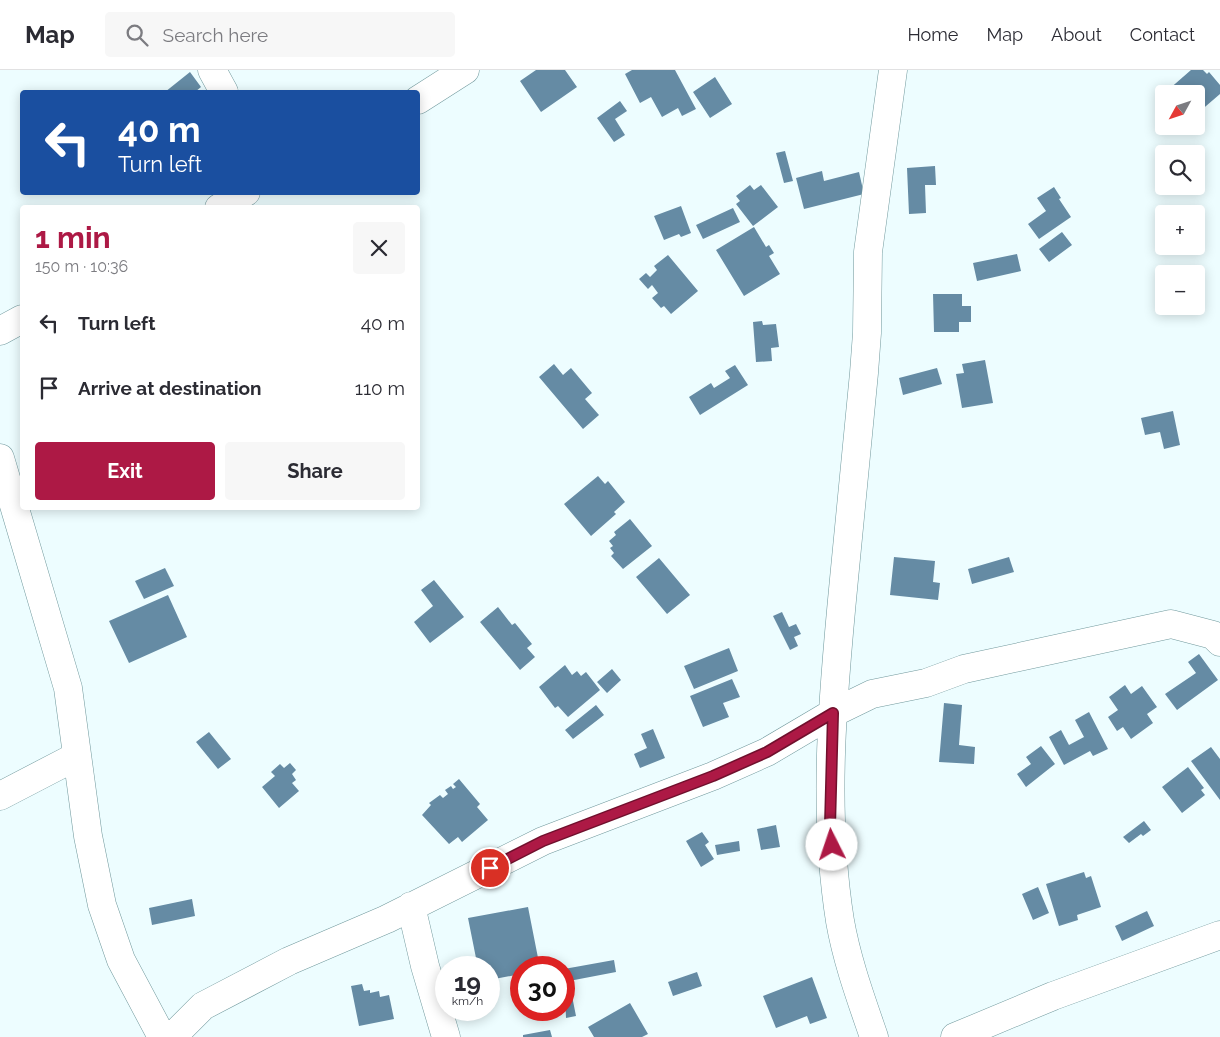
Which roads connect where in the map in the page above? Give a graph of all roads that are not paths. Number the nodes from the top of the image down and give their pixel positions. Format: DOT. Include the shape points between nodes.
graph roads {
  1 [pos="212,70"];
  2 [pos="465,70"];
  3 [pos="893,70"];
  4 [pos="223,90"];
  5 [pos="420,99"];
  6 [pos="241,195"];
  7 [pos="224,205"];
  8 [pos="20,320"];
  9 [pos="0,331"];
  10 [pos="0,458"];
  11 [pos="1220,642"];
  12 [pos="833,713"];
  13 [pos="77,756"];
  14 [pos="0,796"];
  15 [pos="411,906"];
  16 [pos="1220,935"];
  17 [pos="162,1037"];
  18 [pos="172,1037"];
  19 [pos="446,1037"];
  20 [pos="874,1037"];
  21 [pos="955,1037"];
  1 -- 4 [label="street"];
  2 -- 5 [label="street"];
  3 -- 12 [label="street" via="868,252 864,373"];
  6 -- 7 [label="street"];
  8 -- 9 [label="street"];
  10 -- 13 [label="street" via="68,688"];
  11 -- 12 [label="street" via="1213,635 1171,624 964,669 926,683 872,694"];
  12 -- 15 [label="street" via="767,752 543,841"];
  12 -- 20 [label="street" via="830,826 840,921 848,958"];
  13 -- 14 [label="street"];
  13 -- 17 [label="street" via="102,905 121,960"];
  15 -- 18 [label="street" via="232,990 204,1006"];
  15 -- 19 [label="street"];
  16 -- 21 [label="street" via="1054,996"];
}
